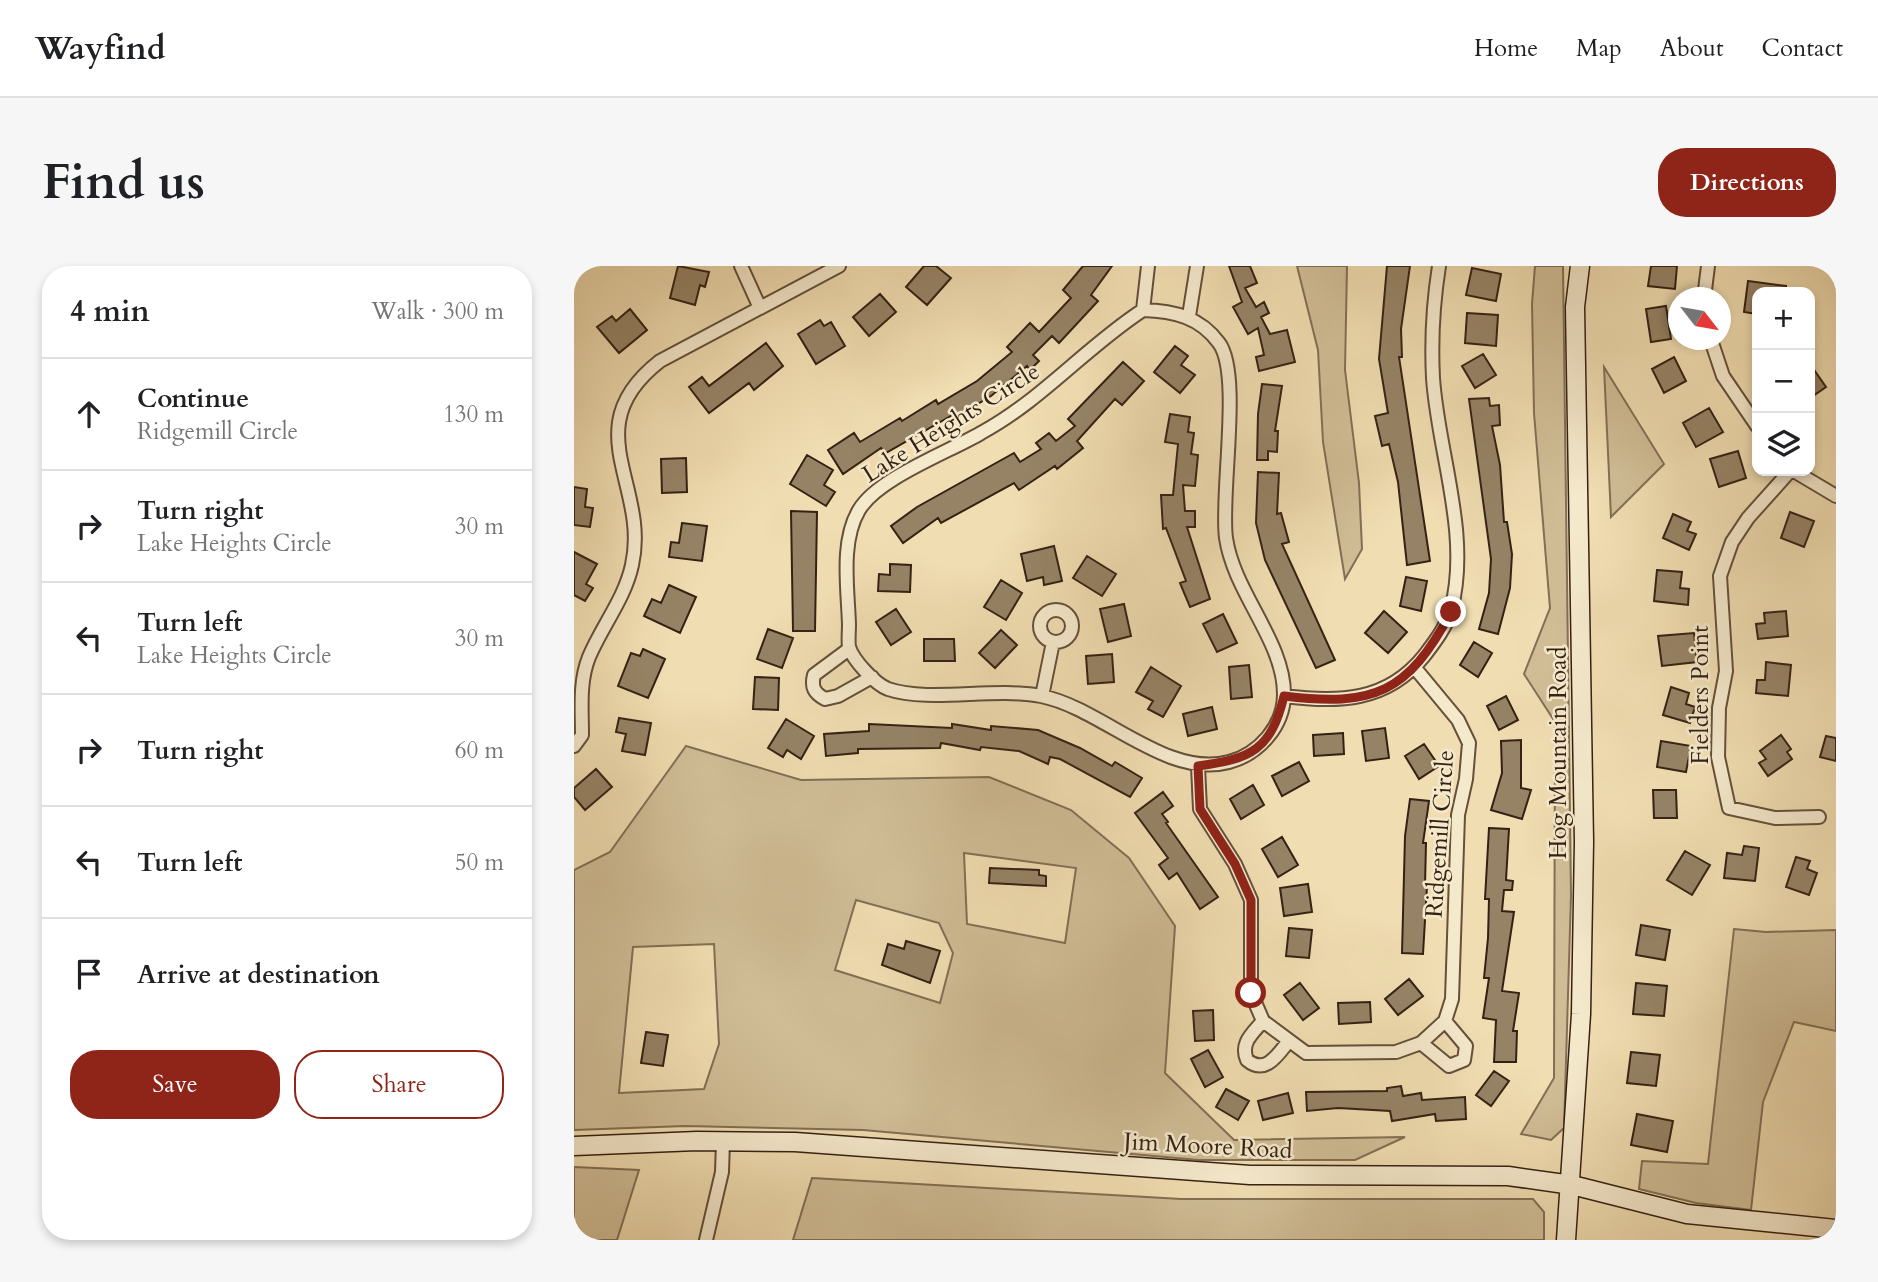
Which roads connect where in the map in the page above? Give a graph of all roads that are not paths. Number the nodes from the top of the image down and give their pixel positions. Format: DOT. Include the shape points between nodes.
graph roads {
  1 [pos="741,266"];
  2 [pos="839,266"];
  3 [pos="1148,266"];
  4 [pos="1197,266"];
  5 [pos="1439,266"];
  6 [pos="1580,266"];
  7 [pos="1708,266"];
  8 [pos="1705,287"];
  9 [pos="760,308"];
  10 [pos="1143,310"];
  11 [pos="1189,316"];
  12 [pos="1714,350"];
  13 [pos="1752,419"];
  14 [pos="1787,476"];
  15 [pos="1801,476"];
  16 [pos="1836,496"];
  17 [pos="1053,642"];
  18 [pos="849,649"];
  19 [pos="1415,668"];
  20 [pos="872,677"];
  21 [pos="1042,696"];
  22 [pos="1284,696"];
  23 [pos="577,703"];
  24 [pos="574,746"];
  25 [pos="1198,766"];
  26 [pos="1819,817"];
  27 [pos="1263,1021"];
  28 [pos="1445,1021"];
  29 [pos="1289,1042"];
  30 [pos="1420,1043"];
  31 [pos="723,1141"];
  32 [pos="574,1146"];
  33 [pos="1572,1185"];
  34 [pos="1836,1229"];
  35 [pos="706,1240"];
  36 [pos="1566,1240"];
  1 -- 9 [label="street"];
  2 -- 9 [label="street"];
  3 -- 10 [label="street"];
  4 -- 11 [label="street"];
  5 -- 19 [label="street" via="1432,314 1433,379 1458,555 1451,612"];
  6 -- 33 [label="street, Hog Mountain Road" via="1576,334 1584,842"];
  7 -- 8 [label="street"];
  9 -- 23 [label="street" via="660,361 636,378 622,403 613,434 636,542 632,568 588,658"];
  10 -- 11 [label="street"];
  10 -- 18 [label="street, Lake Heights Circle" via="1018,409 881,488 860,509 849,537"];
  11 -- 22 [label="street" via="1221,345 1229,373 1226,537 1239,583 1280,665"];
  12 -- 13 [label="street" via="1723,376"];
  14 -- 26 [label="street, Fielders Point" via="1748,518 1732,542 1720,576 1726,671 1719,708 1718,757 1729,808 1775,818"];
  15 -- 16 [label="street"];
  17 -- 21 [label="street"];
  18 -- 20 [label="street"];
  18 -- 20 [label="street" via="814,675 811,683 816,694 825,699 838,696"];
  19 -- 22 [label="street" via="1392,686 1360,698 1326,701"];
  19 -- 28 [label="street, Ridgemill Circle" via="1458,720 1469,743 1458,815 1452,999"];
  20 -- 21 [label="street" via="887,688 925,694 998,691"];
  21 -- 25 [label="street"];
  22 -- 25 [label="street" via="1277,725 1255,751 1228,762"];
  23 -- 24 [label="street" via="582,735"];
  25 -- 27 [label="street" via="1200,809 1235,864 1251,900 1251,993"];
  27 -- 29 [label="street"];
  27 -- 29 [label="street" via="1245,1043 1247,1060 1260,1067 1268,1065"];
  28 -- 30 [label="street"];
  28 -- 30 [label="street" via="1466,1046 1464,1060 1449,1066"];
  29 -- 30 [label="street" via="1306,1053 1396,1052"];
  31 -- 32 [label="street, Jim Moore Road"];
  31 -- 33 [label="street, Jim Moore Road" via="795,1142 1250,1175 1508,1176"];
  31 -- 35 [label="street" via="722,1172"];
  33 -- 34 [label="street, Jim Moore Road" via="1687,1214"];
  33 -- 36 [label="street, Hog Mountain Road"];
}
